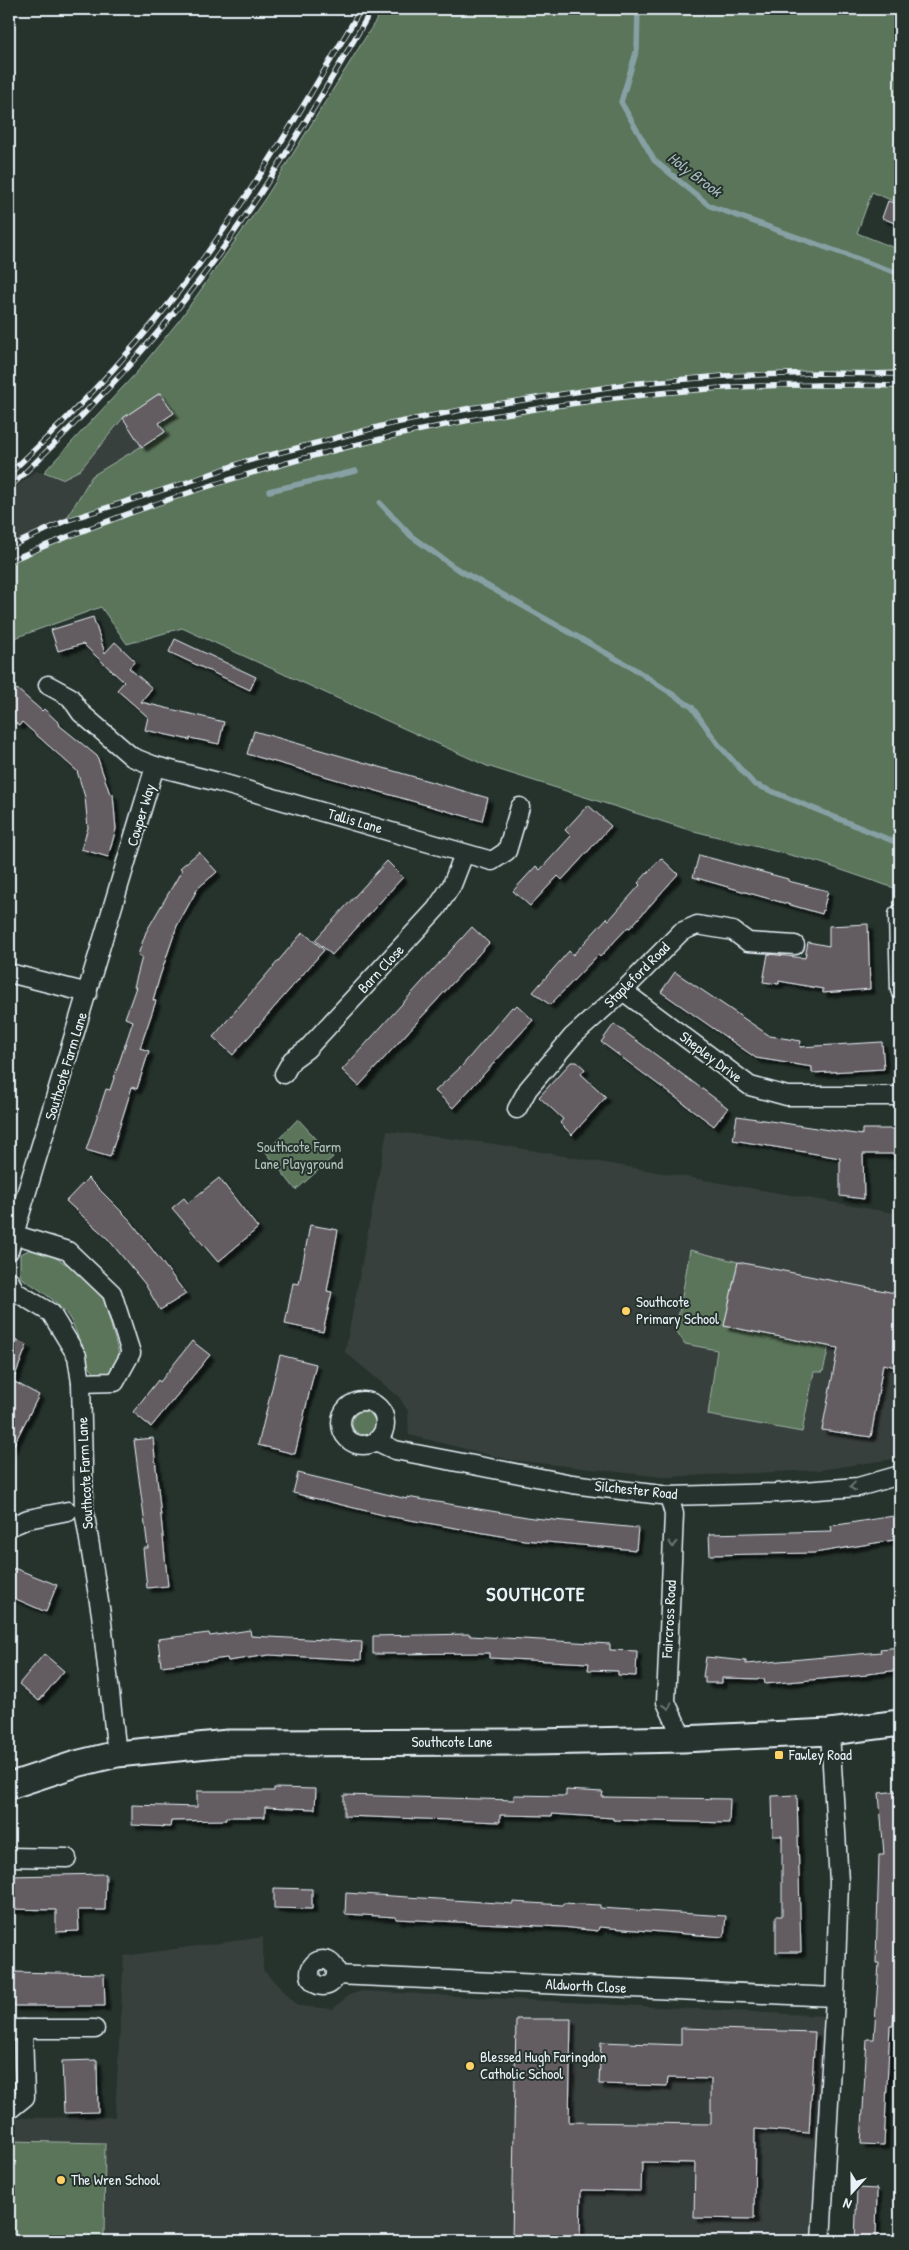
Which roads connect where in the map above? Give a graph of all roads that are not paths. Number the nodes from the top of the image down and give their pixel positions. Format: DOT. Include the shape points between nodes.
graph roads {
  1 [pos="48,685"];
  2 [pos="155,766"];
  3 [pos="520,807"];
  4 [pos="464,854"];
  5 [pos="113,909"];
  6 [pos="900,914"];
  7 [pos="795,945"];
  8 [pos="9,974"];
  9 [pos="900,990"];
  10 [pos="623,991"];
  11 [pos="88,993"];
  12 [pos="284,1074"];
  13 [pos="900,1096"];
  14 [pos="517,1109"];
  15 [pos="13,1234"];
  16 [pos="9,1251"];
  17 [pos="11,1287"];
  18 [pos="80,1383"];
  19 [pos="376,1441"];
  20 [pos="900,1475"];
  21 [pos="670,1496"];
  22 [pos="68,1511"];
  23 [pos="9,1527"];
  24 [pos="900,1723"];
  25 [pos="830,1732"];
  26 [pos="683,1739"];
  27 [pos="117,1754"];
  28 [pos="9,1786"];
  29 [pos="9,1857"];
  30 [pos="67,1858"];
  31 [pos="336,1975"];
  32 [pos="835,1997"];
  33 [pos="16,2029"];
  34 [pos="95,2029"];
  35 [pos="9,2110"];
  36 [pos="821,2241"];
  1 -- 2 [label="street, Cowper Way" via="70,697 81,713 132,757"];
  2 -- 4 [label="street, Tallis Lane"];
  2 -- 5 [label="street, Cowper Way"];
  3 -- 4 [label="street, Tallis Lane" via="507,851 492,861"];
  4 -- 12 [label="street, Barn Close" via="452,885 436,909 307,1049 292,1060"];
  5 -- 11 [label="street, Southcote Farm Lane"];
  6 -- 9 [label="street"];
  7 -- 10 [label="street, Stapleford Road" via="748,942 733,931 697,924 681,932"];
  8 -- 11 [label="street"];
  10 -- 13 [label="street, Shepley Drive" via="750,1086 787,1096"];
  10 -- 14 [label="street, Stapleford Road" via="572,1037 528,1090"];
  11 -- 15 [label="street, Southcote Farm Lane"];
  15 -- 16 [label="street, Southcote Farm Lane"];
  15 -- 18 [label="street" via="68,1251 112,1293 131,1353 114,1382"];
  17 -- 18 [label="street, Southcote Farm Lane" via="52,1313 77,1356"];
  18 -- 27 [label="street, Southcote Farm Lane" via="84,1509 101,1614"];
  19 -- 21 [label="street, Silchester Road" via="395,1450 572,1484"];
  20 -- 21 [label="street, Silchester Road, one-way" via="858,1487"];
  21 -- 26 [label="street, Faircross Road, one-way" via="674,1514 666,1702"];
  22 -- 23 [label="street" via="28,1519"];
  24 -- 25 [label="street, Southcote Lane"];
  25 -- 26 [label="street, Southcote Lane"];
  25 -- 32 [label="street" via="839,1882"];
  26 -- 27 [label="street, Southcote Lane" via="228,1743"];
  27 -- 28 [label="street, Southcote Lane"];
  29 -- 30 [label="street"];
  31 -- 32 [label="street, Aldworth Close"];
  32 -- 36 [label="street"];
  33 -- 34 [label="street"];
  33 -- 35 [label="street" via="25,2096"];
}
